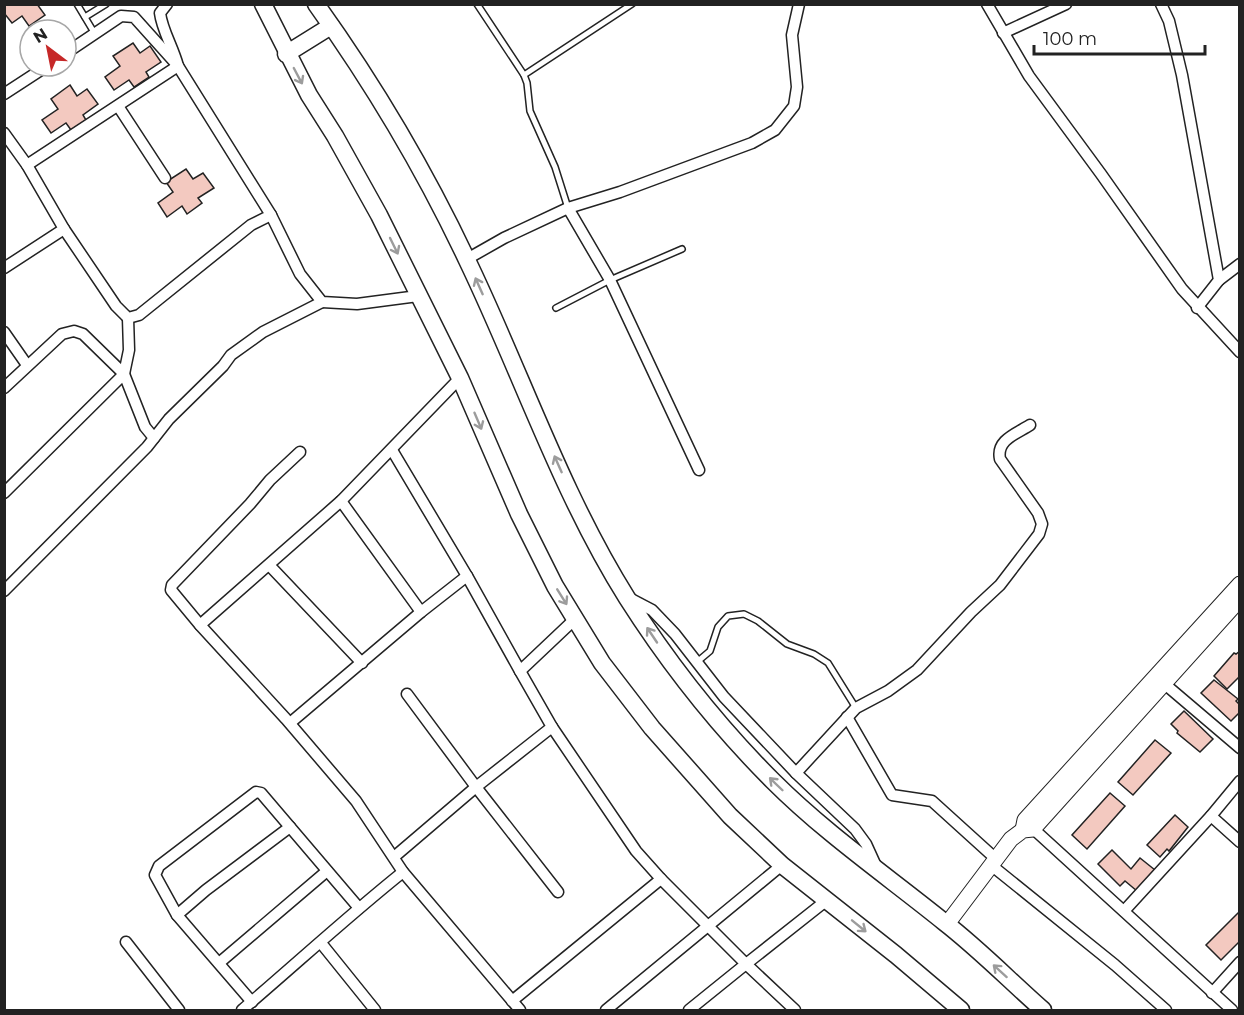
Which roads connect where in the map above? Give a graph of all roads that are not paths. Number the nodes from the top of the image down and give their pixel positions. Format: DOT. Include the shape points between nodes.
graph roads {
  1 [pos="78,4"];
  2 [pos="106,4"];
  3 [pos="167,4"];
  4 [pos="263,4"];
  5 [pos="316,4"];
  6 [pos="477,4"];
  7 [pos="632,4"];
  8 [pos="799,4"];
  9 [pos="987,4"];
  10 [pos="1066,4"];
  11 [pos="1161,4"];
  12 [pos="85,17"];
  13 [pos="332,26"];
  14 [pos="1003,33"];
  15 [pos="95,34"];
  16 [pos="78,45"];
  17 [pos="286,54"];
  18 [pos="178,66"];
  19 [pos="524,75"];
  20 [pos="29,78"];
  21 [pos="4,94"];
  22 [pos="118,106"];
  23 [pos="4,133"];
  24 [pos="27,165"];
  25 [pos="165,178"];
  26 [pos="568,208"];
  27 [pos="271,215"];
  28 [pos="64,229"];
  29 [pos="682,249"];
  30 [pos="467,259"];
  31 [pos="1239,264"];
  32 [pos="4,268"];
  33 [pos="610,280"];
  34 [pos="1219,280"];
  35 [pos="418,296"];
  36 [pos="322,302"];
  37 [pos="556,308"];
  38 [pos="1197,308"];
  39 [pos="128,318"];
  40 [pos="4,332"];
  41 [pos="1239,352"];
  42 [pos="27,365"];
  43 [pos="124,374"];
  44 [pos="460,378"];
  45 [pos="4,388"];
  46 [pos="1030,425"];
  47 [pos="154,438"];
  48 [pos="392,450"];
  49 [pos="300,452"];
  50 [pos="699,470"];
  51 [pos="4,493"];
  52 [pos="341,501"];
  53 [pos="269,565"];
  54 [pos="467,576"];
  55 [pos="1239,584"];
  56 [pos="4,591"];
  57 [pos="627,597"];
  58 [pos="1239,599"];
  59 [pos="421,612"];
  60 [pos="575,619"];
  61 [pos="200,625"];
  62 [pos="697,662"];
  63 [pos="362,663"];
  64 [pos="520,671"];
  65 [pos="1159,680"];
  66 [pos="407,694"];
  67 [pos="856,708"];
  68 [pos="847,717"];
  69 [pos="290,723"];
  70 [pos="552,728"];
  71 [pos="1239,748"];
  72 [pos="796,773"];
  73 [pos="1239,781"];
  74 [pos="476,787"];
  75 [pos="1211,816"];
  76 [pos="1027,826"];
  77 [pos="290,827"];
  78 [pos="1239,842"];
  79 [pos="394,857"];
  80 [pos="994,862"];
  81 [pos="783,865"];
  82 [pos="877,869"];
  83 [pos="327,871"];
  84 [pos="403,872"];
  85 [pos="661,879"];
  86 [pos="558,892"];
  87 [pos="827,900"];
  88 [pos="359,908"];
  89 [pos="1124,911"];
  90 [pos="177,915"];
  91 [pos="947,924"];
  92 [pos="709,926"];
  93 [pos="126,942"];
  94 [pos="321,943"];
  95 [pos="1239,962"];
  96 [pos="219,963"];
  97 [pos="746,964"];
  98 [pos="1212,993"];
  99 [pos="512,1001"];
  100 [pos="252,1002"];
  101 [pos="693,1009"];
  102 [pos="1037,1009"];
  103 [pos="179,1011"];
  104 [pos="242,1011"];
  105 [pos="375,1011"];
  106 [pos="520,1011"];
  107 [pos="606,1011"];
  108 [pos="795,1011"];
  109 [pos="961,1011"];
  110 [pos="1166,1011"];
  111 [pos="1232,1011"];
  1 -- 12 [label="lane"];
  2 -- 12 [label="lane"];
  3 -- 18 [label="street" via="160,13 161,25"];
  4 -- 17 [label="main road"];
  5 -- 13 [label="main road"];
  6 -- 19 [label="lane"];
  7 -- 19 [label="lane"];
  8 -- 26 [label="street" via="792,35 797,87 794,106 776,130 753,144"];
  9 -- 14 [label="street"];
  10 -- 14 [label="street"];
  11 -- 34 [label="street" via="1182,75"];
  12 -- 15 [label="lane"];
  13 -- 17 [label="main road"];
  13 -- 30 [label="main road" via="379,98"];
  14 -- 38 [label="street" via="1029,76"];
  15 -- 16 [label="street"];
  15 -- 18 [label="street" via="121,16 134,17"];
  17 -- 35 [label="main road, one-way" via="379,215"];
  18 -- 22 [label="street"];
  18 -- 27 [label="street"];
  19 -- 26 [label="lane" via="530,111"];
  20 -- 21 [label="street"];
  22 -- 24 [label="street"];
  22 -- 25 [label="street"];
  23 -- 24 [label="street"];
  24 -- 28 [label="street"];
  26 -- 30 [label="street"];
  26 -- 33 [label="street"];
  27 -- 36 [label="street" via="300,274"];
  27 -- 39 [label="street" via="251,225 139,315"];
  28 -- 32 [label="street"];
  28 -- 39 [label="street"];
  29 -- 33 [label="lane"];
  57 -- 30 [label="main road, one-way" via="583,518"];
  31 -- 34 [label="street"];
  33 -- 37 [label="lane"];
  33 -- 50 [label="street"];
  34 -- 38 [label="street"];
  35 -- 36 [label="street" via="357,304"];
  35 -- 44 [label="main road"];
  36 -- 47 [label="street" via="263,332 238,350"];
  38 -- 41 [label="street"];
  39 -- 43 [label="street" via="129,350"];
  40 -- 42 [label="street"];
  42 -- 43 [label="street" via="62,334 74,331 83,334"];
  42 -- 45 [label="street"];
  43 -- 47 [label="street" via="145,427"];
  43 -- 51 [label="street"];
  44 -- 48 [label="street"];
  44 -- 60 [label="main road, one-way" via="519,514"];
  46 -- 67 [label="street" via="1002,442 999,452 1038,513 1042,524 1039,534 1000,585 917,670"];
  47 -- 56 [label="street"];
  48 -- 52 [label="street"];
  48 -- 54 [label="street"];
  49 -- 61 [label="street" via="172,585 173,594"];
  52 -- 53 [label="street"];
  52 -- 59 [label="street"];
  53 -- 61 [label="street"];
  53 -- 63 [label="street"];
  54 -- 59 [label="street"];
  54 -- 64 [label="street"];
  55 -- 65 [label="street"];
  57 -- 62 [label="street" via="652,610"];
  82 -- 57 [label="main road, one-way" via="773,782 695,695"];
  58 -- 65 [label="street"];
  59 -- 63 [label="street"];
  60 -- 64 [label="street"];
  60 -- 81 [label="main road" via="622,691 684,765 730,816"];
  61 -- 69 [label="street"];
  62 -- 67 [label="lane" via="710,651 718,627 728,616 744,614 788,644 828,663"];
  62 -- 72 [label="street" via="724,697"];
  63 -- 69 [label="street"];
  64 -- 70 [label="street"];
  65 -- 71 [label="street"];
  65 -- 76 [label="street"];
  66 -- 74 [label="street"];
  67 -- 68 [label="street"];
  68 -- 72 [label="street"];
  68 -- 80 [label="street" via="892,795 932,801"];
  69 -- 79 [label="street" via="356,801"];
  70 -- 74 [label="street"];
  70 -- 85 [label="street" via="622,831"];
  72 -- 82 [label="street" via="855,829"];
  73 -- 75 [label="street"];
  74 -- 79 [label="street"];
  74 -- 86 [label="street"];
  75 -- 78 [label="street"];
  75 -- 89 [label="street"];
  76 -- 80 [label="street" via="1011,839"];
  76 -- 89 [label="street"];
  77 -- 83 [label="street"];
  77 -- 90 [label="street"];
  77 -- 90 [label="street" via="256,792 159,866 155,875"];
  79 -- 84 [label="street"];
  80 -- 91 [label="street"];
  80 -- 110 [label="street"];
  81 -- 87 [label="main road"];
  81 -- 92 [label="street"];
  82 -- 91 [label="main road"];
  83 -- 88 [label="street"];
  83 -- 96 [label="street"];
  84 -- 88 [label="street"];
  84 -- 99 [label="street"];
  85 -- 92 [label="street"];
  85 -- 99 [label="street"];
  87 -- 97 [label="street"];
  87 -- 109 [label="main road, one-way"];
  88 -- 94 [label="street"];
  89 -- 98 [label="street"];
  90 -- 96 [label="street"];
  102 -- 91 [label="main road, one-way"];
  92 -- 97 [label="street"];
  92 -- 107 [label="street"];
  93 -- 103 [label="street"];
  94 -- 100 [label="street"];
  94 -- 105 [label="street"];
  95 -- 98 [label="street"];
  96 -- 100 [label="street"];
  97 -- 101 [label="street"];
  97 -- 108 [label="street"];
  98 -- 111 [label="street"];
  99 -- 106 [label="street"];
  100 -- 104 [label="street"];
}
